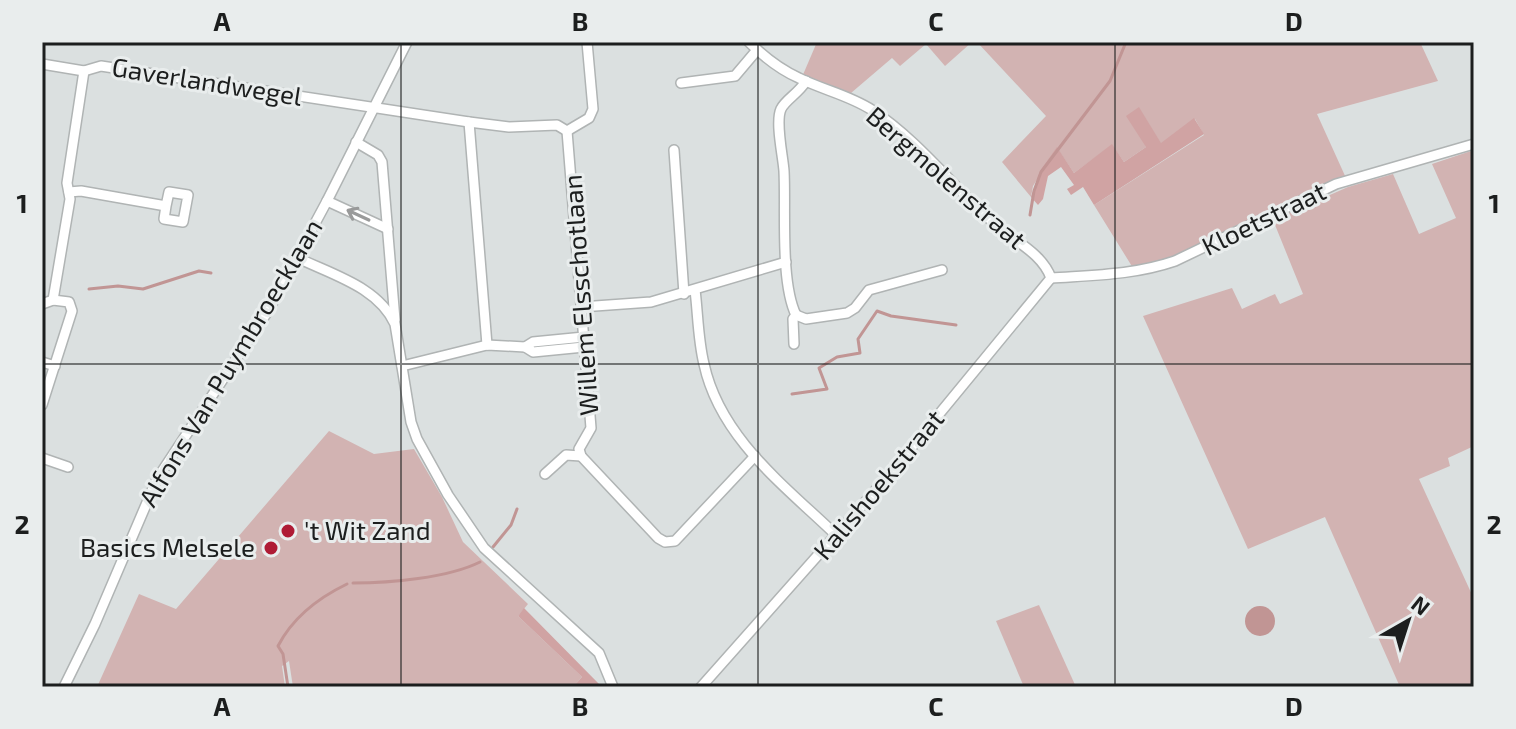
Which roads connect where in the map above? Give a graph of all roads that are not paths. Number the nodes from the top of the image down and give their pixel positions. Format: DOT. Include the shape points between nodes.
graph roads {
  1 [pos="407,42"];
  2 [pos="587,42"];
  3 [pos="749,42"];
  4 [pos="757,50"];
  5 [pos="42,64"];
  6 [pos="84,71"];
  7 [pos="806,81"];
  8 [pos="681,83"];
  9 [pos="374,107"];
  10 [pos="469,122"];
  11 [pos="567,131"];
  12 [pos="356,142"];
  13 [pos="1474,144"];
  14 [pos="674,150"];
  15 [pos="69,192"];
  16 [pos="327,201"];
  17 [pos="166,206"];
  18 [pos="388,229"];
  19 [pos="298,258"];
  20 [pos="786,262"];
  21 [pos="942,270"];
  22 [pos="1051,278"];
  23 [pos="393,281"];
  24 [pos="695,290"];
  25 [pos="684,294"];
  26 [pos="376,297"];
  27 [pos="53,300"];
  28 [pos="42,304"];
  29 [pos="581,307"];
  30 [pos="796,315"];
  31 [pos="395,324"];
  32 [pos="584,342"];
  33 [pos="794,344"];
  34 [pos="487,345"];
  35 [pos="42,362"];
  36 [pos="55,366"];
  37 [pos="402,366"];
  38 [pos="42,405"];
  39 [pos="581,456"];
  40 [pos="755,456"];
  41 [pos="42,458"];
  42 [pos="68,467"];
  43 [pos="545,474"];
  44 [pos="837,536"];
  45 [pos="64,687"];
  46 [pos="613,687"];
  47 [pos="701,687"];
  1 -- 9 [label="street, Alfons Van Puymbroecklaan"];
  2 -- 11 [label="street" via="593,109 589,118"];
  3 -- 4 [label="street, Bergmolenstraat"];
  4 -- 7 [label="street, Bergmolenstraat"];
  4 -- 8 [label="street" via="735,76"];
  5 -- 6 [label="street, Gaverlandwegel"];
  6 -- 9 [label="street, Gaverlandwegel" via="101,66"];
  6 -- 15 [label="street"];
  7 -- 20 [label="street" via="779,116"];
  7 -- 22 [label="street, Bergmolenstraat" via="875,111 998,227 1039,258"];
  9 -- 10 [label="street, Gaverlandwegel"];
  9 -- 12 [label="street, Alfons Van Puymbroecklaan"];
  10 -- 11 [label="street, Gaverlandwegel" via="557,125"];
  10 -- 34 [label="street"];
  11 -- 29 [label="street, Willem Elsschotlaan"];
  12 -- 16 [label="street, Alfons Van Puymbroecklaan"];
  12 -- 18 [label="street" via="382,162"];
  13 -- 22 [label="street, Kloetstraat" via="1336,184 1152,269"];
  14 -- 25 [label="street"];
  15 -- 17 [label="street"];
  15 -- 27 [label="street"];
  18 -- 16 [label="street, one-way"];
  16 -- 19 [label="street, Alfons Van Puymbroecklaan"];
  18 -- 23 [label="street"];
  19 -- 26 [label="street"];
  19 -- 45 [label="street, Alfons Van Puymbroecklaan" via="157,479"];
  20 -- 24 [label="street"];
  20 -- 30 [label="street"];
  21 -- 30 [label="street" via="869,290 847,313 806,319"];
  22 -- 44 [label="street, Kalishoekstraat"];
  23 -- 26 [label="street" via="385,295"];
  23 -- 31 [label="street"];
  24 -- 25 [label="street"];
  24 -- 40 [label="street" via="710,385 740,441"];
  25 -- 29 [label="street"];
  26 -- 31 [label="street"];
  27 -- 28 [label="street"];
  27 -- 36 [label="street" via="69,302 72,311"];
  29 -- 32 [label="street, Willem Elsschotlaan"];
  30 -- 33 [label="street"];
  31 -- 37 [label="street"];
  32 -- 34 [label="street"];
  32 -- 39 [label="street, Willem Elsschotlaan" via="591,428 579,449"];
  34 -- 37 [label="street"];
  35 -- 36 [label="street"];
  36 -- 38 [label="street"];
  37 -- 46 [label="street" via="417,439 473,535 599,653"];
  39 -- 40 [label="street" via="665,542 675,541"];
  39 -- 43 [label="street, Willem Elsschotlaan" via="566,455"];
  40 -- 44 [label="street"];
  41 -- 42 [label="street"];
  44 -- 47 [label="street, Kalishoekstraat"];
}
